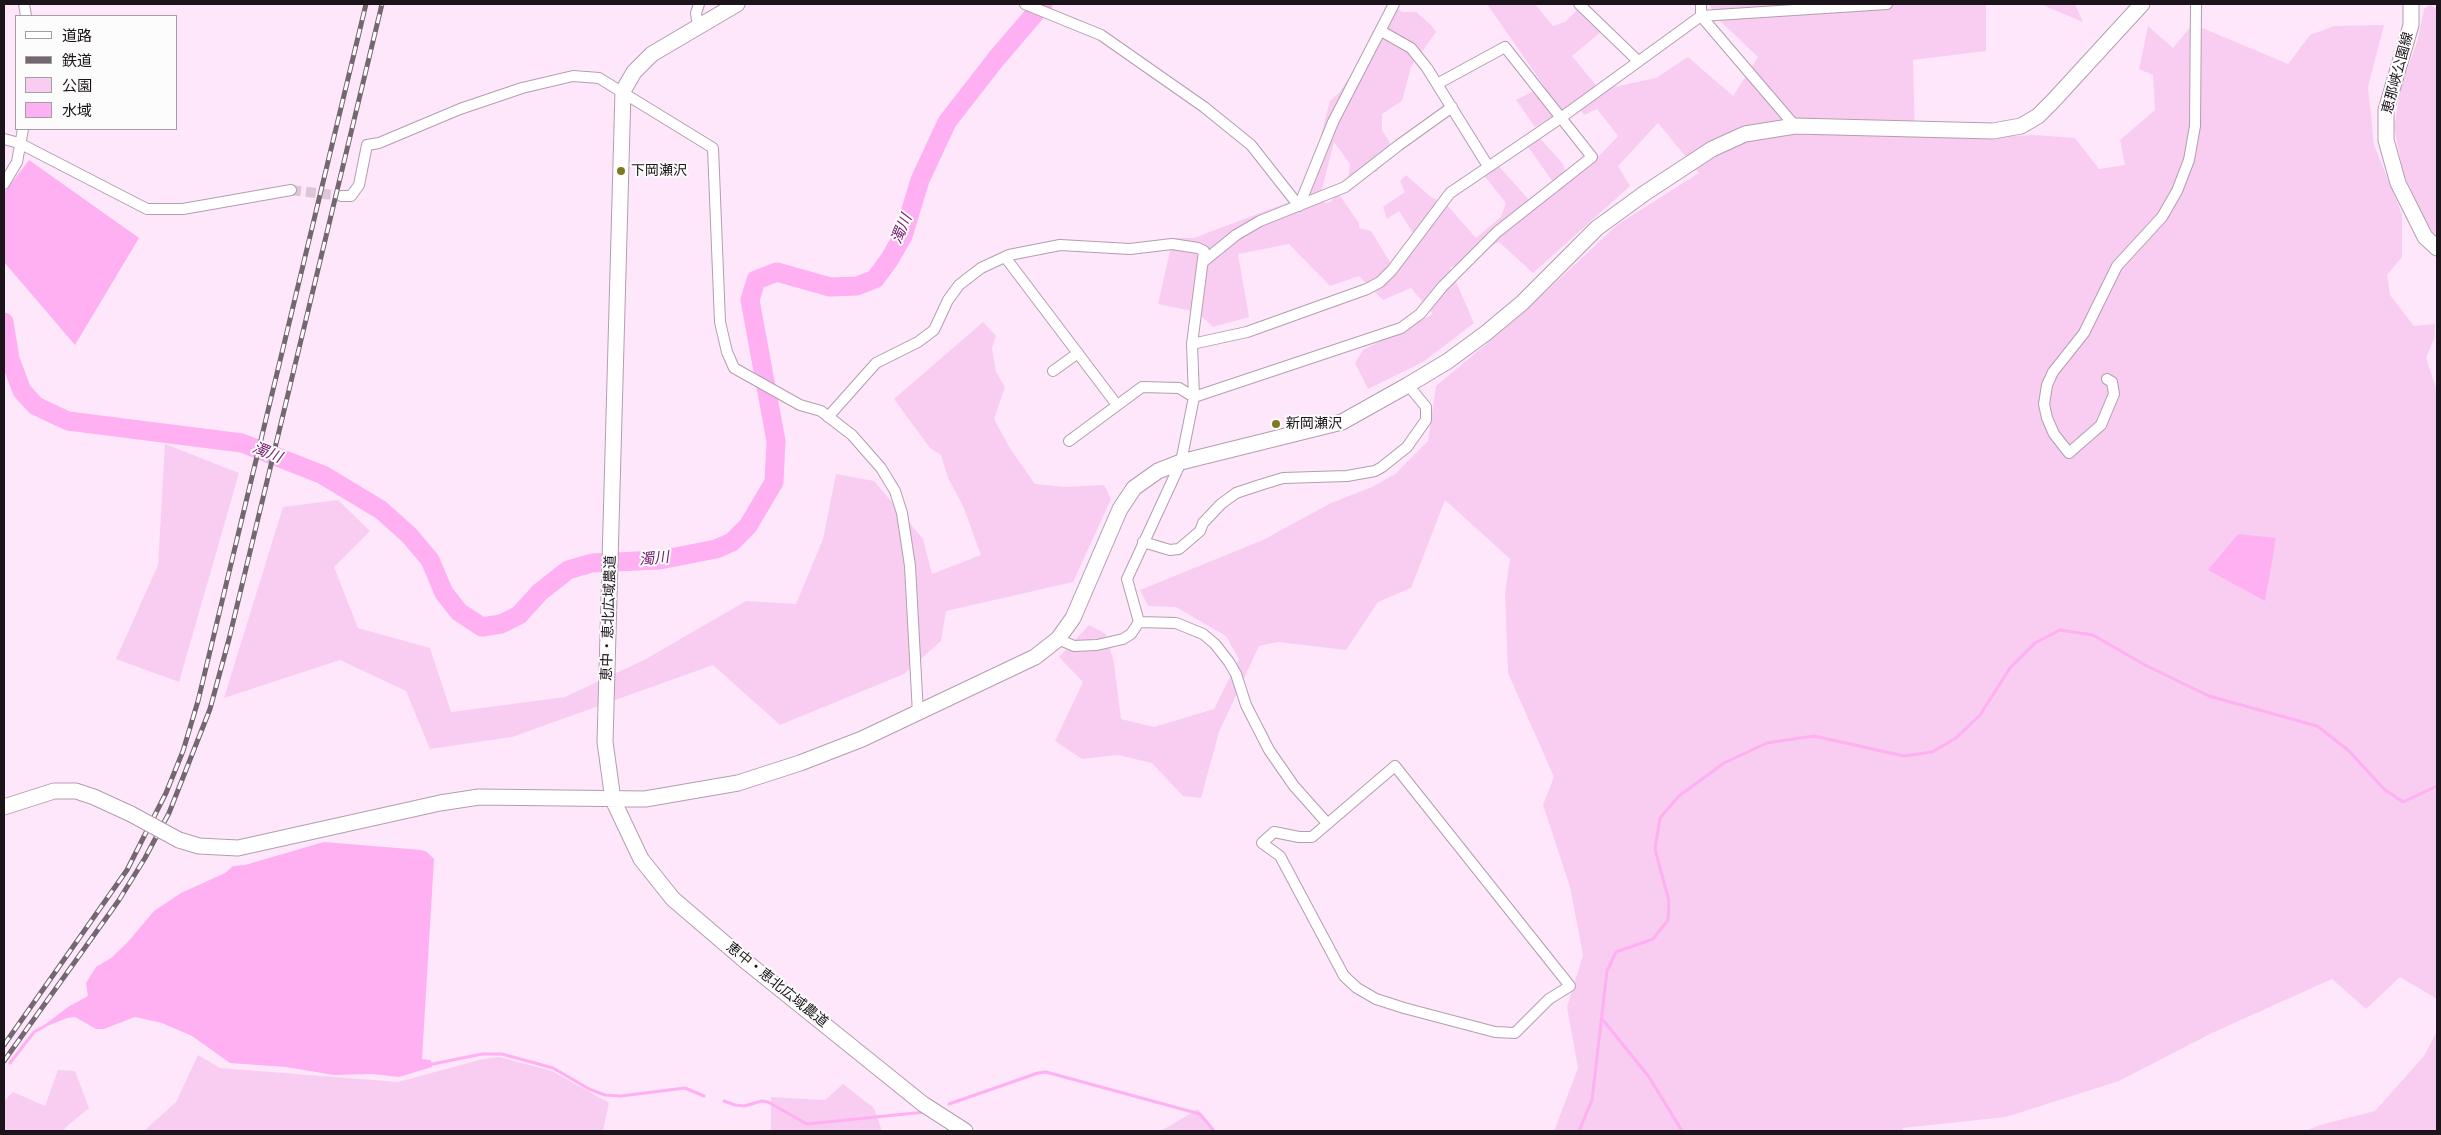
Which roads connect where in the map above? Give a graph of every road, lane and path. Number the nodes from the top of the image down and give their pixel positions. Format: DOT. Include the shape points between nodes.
graph roads {
  1 [pos="699,4"];
  2 [pos="737,4"];
  3 [pos="1025,4"];
  4 [pos="1394,4"];
  5 [pos="1579,4"];
  6 [pos="1701,4"];
  7 [pos="1887,4"];
  8 [pos="2142,4"];
  9 [pos="2196,4"];
  10 [pos="2411,4"];
  11 [pos="1701,16"];
  12 [pos="698,27"];
  13 [pos="1381,31"];
  14 [pos="1637,60"];
  15 [pos="1437,84"];
  16 [pos="623,91"];
  17 [pos="1452,107"];
  18 [pos="1562,117"];
  19 [pos="1795,126"];
  20 [pos="24,130"];
  21 [pos="4,139"];
  22 [pos="19,143"];
  23 [pos="1488,166"];
  24 [pos="4,184"];
  25 [pos="291,190"];
  26 [pos="341,196"];
  27 [pos="1299,206"];
  28 [pos="2437,248"];
  29 [pos="1005,257"];
  30 [pos="1204,262"];
  31 [pos="1192,344"];
  32 [pos="1078,353"];
  33 [pos="1053,371"];
  34 [pos="2107,379"];
  35 [pos="1408,386"];
  36 [pos="1194,397"];
  37 [pos="1117,405"];
  38 [pos="828,417"];
  39 [pos="1069,441"];
  40 [pos="1181,462"];
  41 [pos="1143,542"];
  42 [pos="1139,622"];
  43 [pos="1058,640"];
  44 [pos="918,714"];
  45 [pos="613,800"];
  46 [pos="4,807"];
  47 [pos="1326,822"];
  48 [pos="965,1131"];
  1 -- 12 [label="street" via="696,12"];
  2 -- 12 [label="street"];
  3 -- 27 [label="street" via="1101,35 1229,125 1251,145"];
  4 -- 13 [label="street"];
  5 -- 14 [label="street"];
  6 -- 11 [label="street"];
  7 -- 11 [label="street"];
  8 -- 19 [label="street" via="2053,102 2021,126 1993,131"];
  9 -- 34 [label="street" via="2195,126 2186,168 2162,217 2117,266 2084,333 2052,372 2047,385 2044,404 2047,418 2054,434 2069,453 2101,425 2114,394 2112,382"];
  10 -- 28 [label="street, 恵那峡公園線" via="2411,25 2386,110 2386,140 2398,183 2425,237"];
  11 -- 14 [label="street"];
  11 -- 19 [label="street"];
  12 -- 16 [label="street" via="652,54 634,72"];
  13 -- 15 [label="street" via="1411,48"];
  13 -- 27 [label="street" via="1333,122"];
  14 -- 18 [label="street"];
  15 -- 17 [label="street"];
  15 -- 18 [label="street" via="1505,47"];
  16 -- 26 [label="street" via="599,78 573,76 522,88 460,109 367,145 358,185 351,196"];
  16 -- 38 [label="street" via="713,148 720,322 734,368"];
  16 -- 45 [label="street, 恵中・恵北広域農道" via="605,742"];
  17 -- 23 [label="street"];
  17 -- 27 [label="street" via="1345,187"];
  18 -- 23 [label="street"];
  18 -- 36 [label="street" via="1592,157 1498,232 1443,286 1420,314 1401,328"];
  19 -- 35 [label="street" via="1745,134 1712,149 1645,193 1598,228 1486,333"];
  20 -- 22 [label="street"];
  21 -- 22 [label="street"];
  22 -- 24 [label="street" via="17,162"];
  22 -- 25 [label="street" via="147,209 183,209"];
  23 -- 31 [label="street" via="1450,193 1380,282 1247,332"];
  27 -- 30 [label="street" via="1260,221 1236,235"];
  29 -- 30 [label="street" via="1060,245 1130,249 1172,244 1204,251"];
  29 -- 32 [label="street"];
  29 -- 38 [label="street" via="981,268 959,285 934,330 918,342 876,363"];
  30 -- 31 [label="street"];
  31 -- 36 [label="street"];
  32 -- 33 [label="street"];
  32 -- 37 [label="street"];
  35 -- 40 [label="street" via="1342,422"];
  35 -- 41 [label="street" via="1426,407 1426,420 1408,447 1382,467 1347,476 1282,478 1236,493 1221,504 1203,523 1200,531 1179,549 1170,550"];
  36 -- 37 [label="street" via="1179,388 1142,386"];
  36 -- 40 [label="street"];
  37 -- 39 [label="street"];
  38 -- 44 [label="street" via="852,435 896,491 910,566"];
  40 -- 41 [label="street"];
  40 -- 43 [label="street" via="1158,471 1134,488 1120,509 1073,618"];
  41 -- 42 [label="street" via="1127,579"];
  42 -- 43 [label="street" via="1123,639 1097,645 1074,646"];
  42 -- 47 [label="street" via="1176,623 1203,634 1215,644 1236,674 1246,705 1269,750 1294,786"];
  43 -- 44 [label="street" via="1035,657"];
  44 -- 45 [label="street" via="800,763 738,783 645,799"];
  45 -- 46 [label="street, bridge" via="479,797 238,848 199,846 179,840 131,814 76,791 54,791"];
  45 -- 48 [label="street, 恵中・恵北広域農道" via="641,859 673,899 923,1104"];
  47 -- 47 [label="street" via="1312,836 1274,832 1262,843 1280,856 1344,976 1357,988 1376,999 1404,1008 1495,1032 1515,1033 1549,999 1570,986 1395,766"];
}
